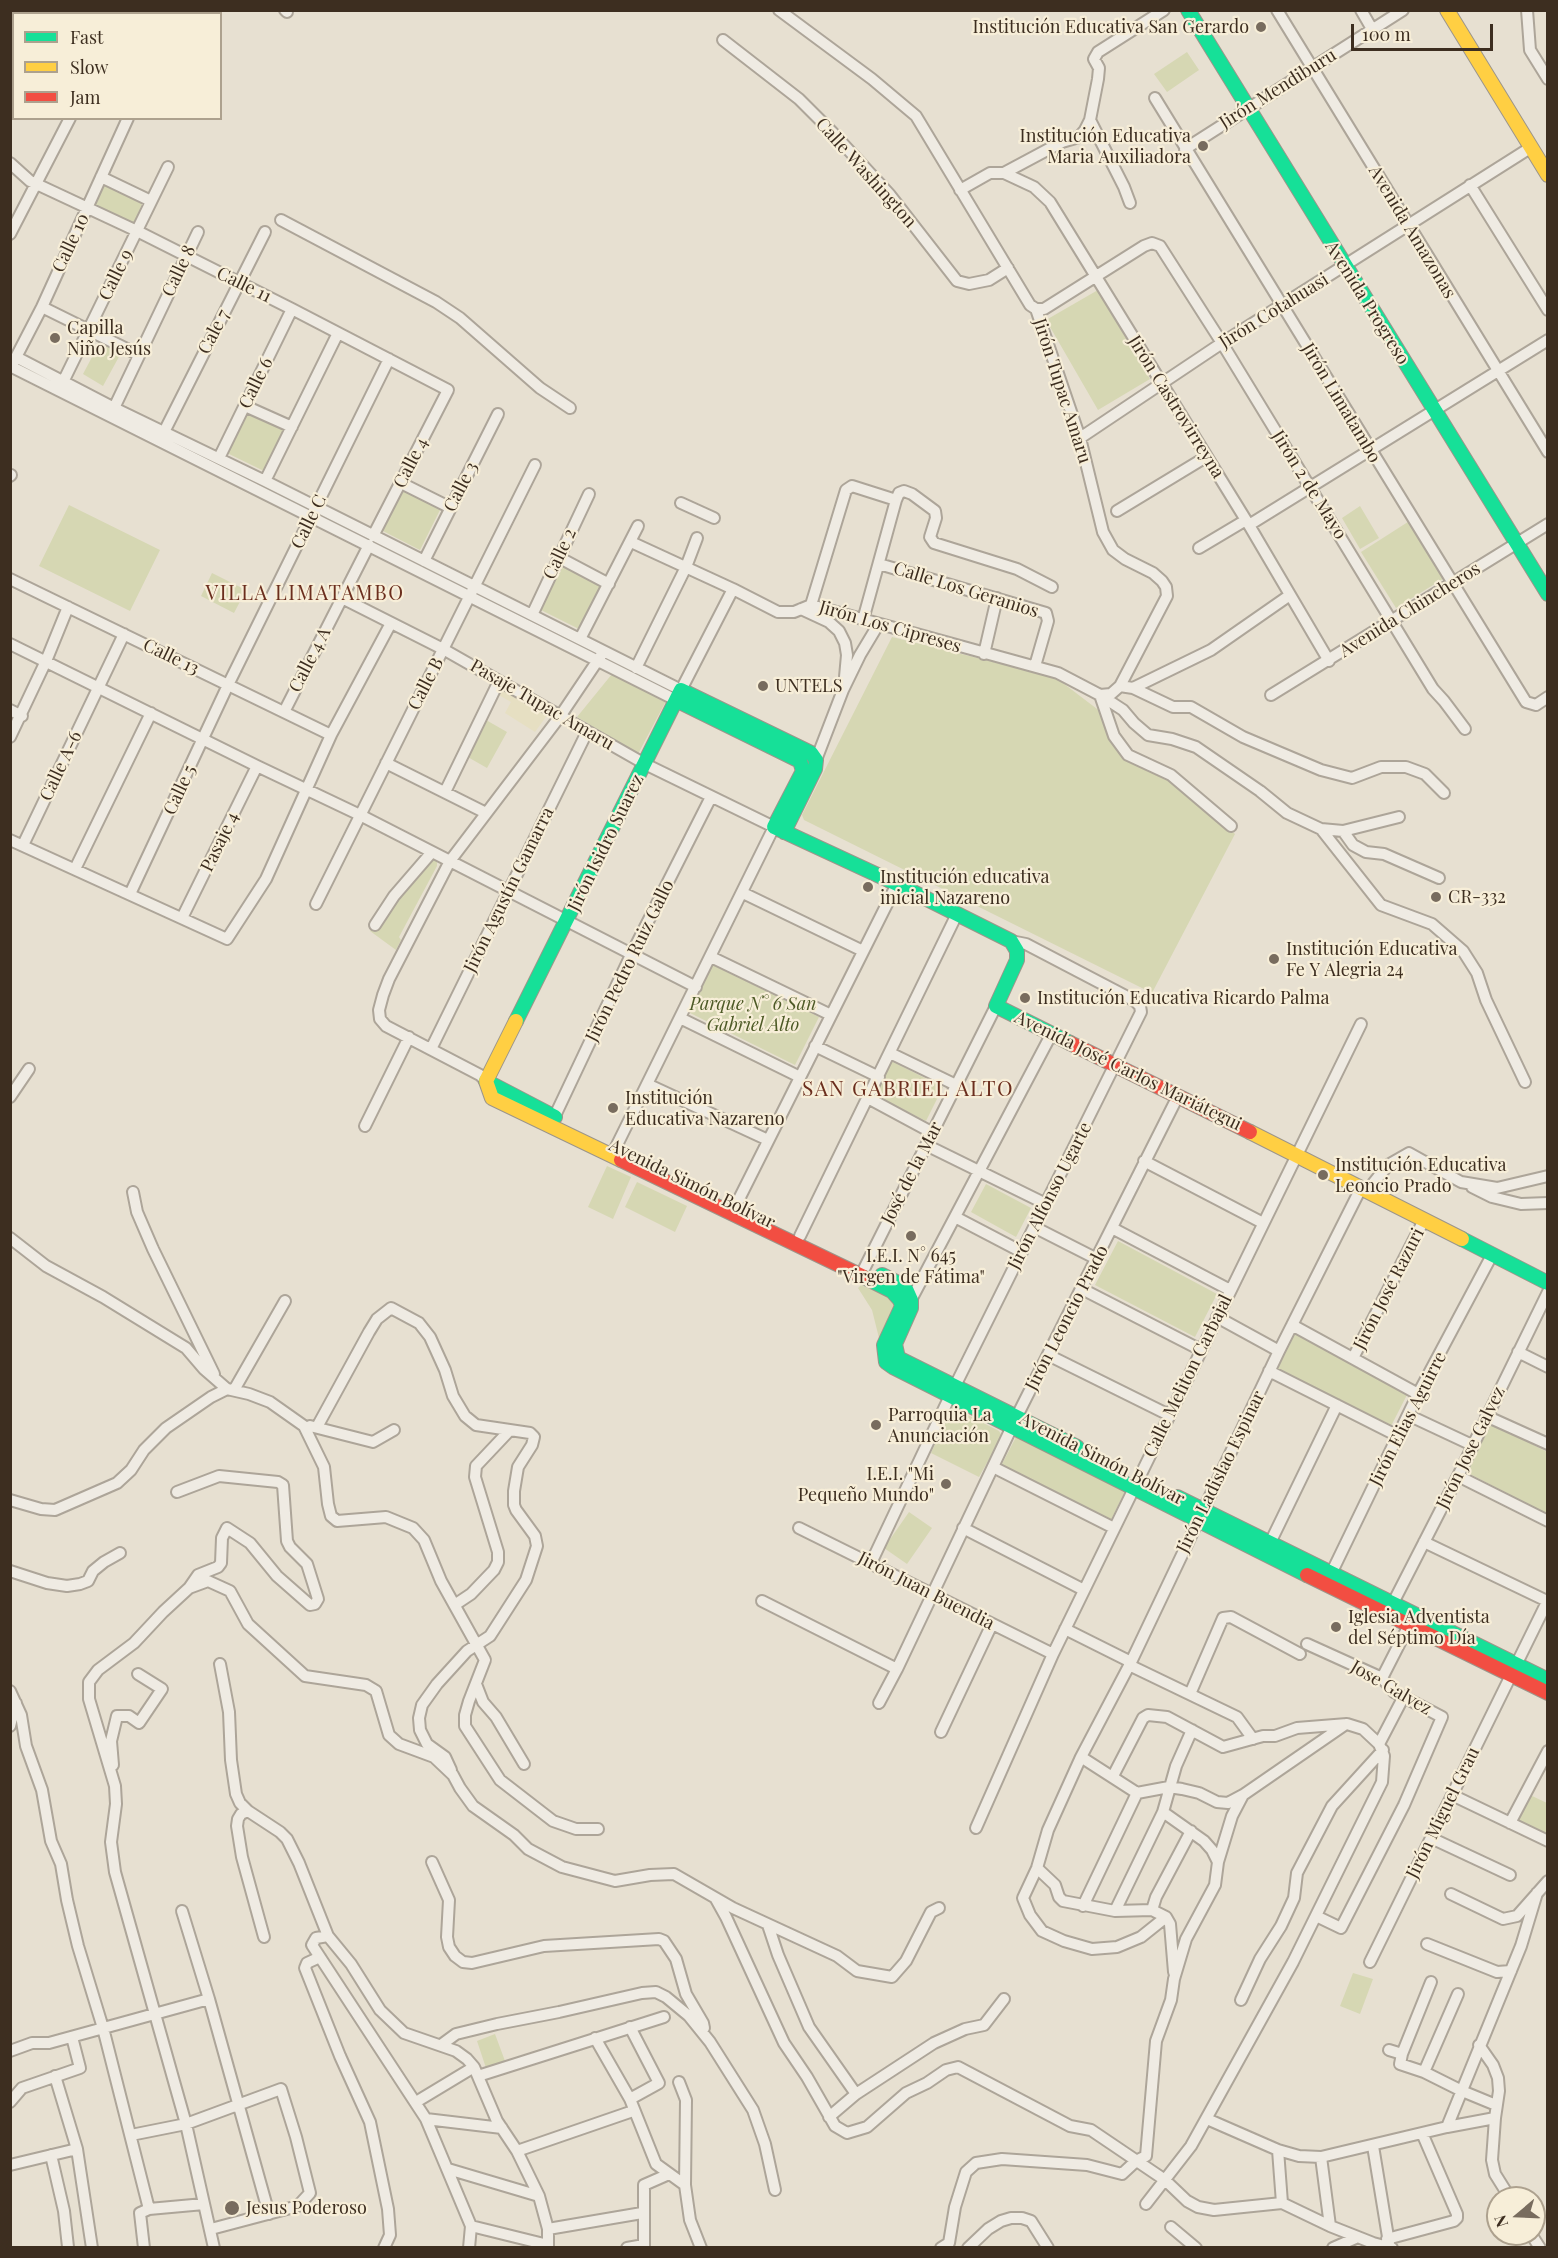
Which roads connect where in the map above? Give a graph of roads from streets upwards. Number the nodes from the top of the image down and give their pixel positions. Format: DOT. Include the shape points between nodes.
graph roads {
  1 [pos="778,10"];
  2 [pos="1164,10"];
  3 [pos="1188,10"];
  4 [pos="1277,10"];
  5 [pos="1361,10"];
  6 [pos="1403,10"];
  7 [pos="1447,10"];
  8 [pos="1527,10"];
  9 [pos="1372,29"];
  10 [pos="723,40"];
  11 [pos="1312,67"];
  12 [pos="1548,80"];
  13 [pos="1155,98"];
  14 [pos="1248,107"];
  15 [pos="69,120"];
  16 [pos="127,120"];
  17 [pos="1090,120"];
  18 [pos="1530,148"];
  19 [pos="1185,149"];
  20 [pos="10,163"];
  21 [pos="168,167"];
  22 [pos="1004,173"];
  23 [pos="15,174"];
  24 [pos="1548,175"];
  25 [pos="101,177"];
  26 [pos="37,184"];
  27 [pos="1470,185"];
  28 [pos="960,189"];
  29 [pos="151,201"];
  30 [pos="1130,203"];
  31 [pos="87,209"];
  32 [pos="281,220"];
  33 [pos="1408,226"];
  34 [pos="137,231"];
  35 [pos="198,232"];
  36 [pos="265,232"];
  37 [pos="10,234"];
  38 [pos="186,257"];
  39 [pos="1345,266"];
  40 [pos="1008,268"];
  41 [pos="1095,276"];
  42 [pos="239,283"];
  43 [pos="1282,305"];
  44 [pos="42,307"];
  45 [pos="292,309"];
  46 [pos="1036,309"];
  47 [pos="1548,310"];
  48 [pos="88,330"];
  49 [pos="338,333"];
  50 [pos="1548,340"];
  51 [pos="1222,343"];
  52 [pos="139,356"];
  53 [pos="389,359"];
  54 [pos="13,363"];
  55 [pos="1498,372"];
  56 [pos="63,382"];
  57 [pos="1161,383"];
  58 [pos="448,390"];
  59 [pos="245,406"];
  60 [pos="114,408"];
  61 [pos="570,408"];
  62 [pos="1434,412"];
  63 [pos="498,414"];
  64 [pos="292,427"];
  65 [pos="164,432"];
  66 [pos="1080,438"];
  67 [pos="1370,451"];
  68 [pos="1548,453"];
  69 [pos="1206,457"];
  70 [pos="219,458"];
  71 [pos="535,465"];
  72 [pos="265,481"];
  73 [pos="401,483"];
  74 [pos="1311,487"];
  75 [pos="589,494"];
  76 [pos="896,500"];
  77 [pos="681,503"];
  78 [pos="451,508"];
  79 [pos="1117,511"];
  80 [pos="315,512"];
  81 [pos="714,518"];
  82 [pos="1247,523"];
  83 [pos="1548,524"];
  84 [pos="638,526"];
  85 [pos="697,538"];
  86 [pos="371,541"];
  87 [pos="631,542"];
  88 [pos="1516,544"];
  89 [pos="1199,548"];
  90 [pos="558,557"];
  91 [pos="424,561"];
  92 [pos="879,564"];
  93 [pos="686,567"];
  94 [pos="10,579"];
  95 [pos="609,584"];
  96 [pos="1452,584"];
  97 [pos="1052,587"];
  98 [pos="733,589"];
  99 [pos="472,591"];
  100 [pos="1548,594"];
  101 [pos="1290,595"];
  102 [pos="342,598"];
  103 [pos="998,598"];
  104 [pos="68,607"];
  105 [pos="806,607"];
  106 [pos="532,615"];
  107 [pos="863,620"];
  108 [pos="1392,620"];
  109 [pos="391,623"];
  110 [pos="878,625"];
  111 [pos="124,634"];
  112 [pos="580,639"];
  113 [pos="10,644"];
  114 [pos="443,649"];
  115 [pos="984,654"];
  116 [pos="601,656"];
  117 [pos="46,661"];
  118 [pos="1329,661"];
  119 [pos="1035,666"];
  120 [pos="636,668"];
  121 [pos="499,681"];
  122 [pos="228,685"];
  123 [pos="98,686"];
  124 [pos="1120,686"];
  125 [pos="1133,688"];
  126 [pos="843,690"];
  127 [pos="678,695"];
  128 [pos="1100,695"];
  129 [pos="1271,695"];
  130 [pos="1548,698"];
  131 [pos="10,710"];
  132 [pos="284,712"];
  133 [pos="151,713"];
  134 [pos="561,715"];
  135 [pos="22,716"];
  136 [pos="1465,729"];
  137 [pos="587,732"];
  138 [pos="331,735"];
  139 [pos="10,736"];
  140 [pos="203,739"];
  141 [pos="816,760"];
  142 [pos="386,763"];
  143 [pos="645,764"];
  144 [pos="257,766"];
  145 [pos="306,789"];
  146 [pos="445,792"];
  147 [pos="1444,793"];
  148 [pos="711,797"];
  149 [pos="486,813"];
  150 [pos="360,815"];
  151 [pos="1399,818"];
  152 [pos="1231,826"];
  153 [pos="1321,829"];
  154 [pos="779,830"];
  155 [pos="1343,831"];
  156 [pos="10,840"];
  157 [pos="23,845"];
  158 [pos="432,852"];
  159 [pos="450,861"];
  160 [pos="75,869"];
  161 [pos="1439,878"];
  162 [pos="897,884"];
  163 [pos="508,892"];
  164 [pos="743,893"];
  165 [pos="130,894"];
  166 [pos="316,904"];
  167 [pos="957,914"];
  168 [pos="182,918"];
  169 [pos="567,921"];
  170 [pos="375,925"];
  171 [pos="1011,941"];
  172 [pos="863,951"];
  173 [pos="631,955"];
  174 [pos="711,957"];
  175 [pos="696,987"];
  176 [pos="996,1006"];
  177 [pos="831,1015"];
  178 [pos="680,1018"];
  179 [pos="1361,1024"];
  180 [pos="1052,1033"];
  181 [pos="408,1037"];
  182 [pos="815,1046"];
  183 [pos="430,1049"];
  184 [pos="890,1053"];
  185 [pos="1116,1065"];
  186 [pos="29,1069"];
  187 [pos="800,1077"];
  188 [pos="879,1077"];
  189 [pos="486,1081"];
  190 [pos="1526,1082"];
  191 [pos="647,1084"];
  192 [pos="956,1085"];
  193 [pos="1178,1096"];
  194 [pos="10,1097"];
  195 [pos="868,1098"];
  196 [pos="553,1121"];
  197 [pos="365,1126"];
  198 [pos="933,1132"];
  199 [pos="768,1140"];
  200 [pos="926,1145"];
  201 [pos="614,1151"];
  202 [pos="1296,1155"];
  203 [pos="1144,1161"];
  204 [pos="981,1171"];
  205 [pos="1548,1176"];
  206 [pos="1461,1182"];
  207 [pos="1364,1190"];
  208 [pos="133,1192"];
  209 [pos="1548,1203"];
  210 [pos="1046,1204"];
  211 [pos="734,1209"];
  212 [pos="956,1217"];
  213 [pos="1424,1220"];
  214 [pos="1263,1223"];
  215 [pos="1034,1227"];
  216 [pos="1112,1228"];
  217 [pos="800,1236"];
  218 [pos="10,1238"];
  219 [pos="1022,1252"];
  220 [pos="1492,1255"];
  221 [pos="1097,1259"];
  222 [pos="863,1271"];
  223 [pos="1548,1283"];
  224 [pos="1082,1289"];
  225 [pos="1230,1290"];
  226 [pos="1548,1292"];
  227 [pos="285,1301"];
  228 [pos="907,1303"];
  229 [pos="1217,1317"];
  230 [pos="1292,1325"];
  231 [pos="1201,1350"];
  232 [pos="1279,1351"];
  233 [pos="1518,1352"];
  234 [pos="1048,1355"];
  235 [pos="1353,1358"];
  236 [pos="1548,1366"];
  237 [pos="1269,1371"];
  238 [pos="226,1387"];
  239 [pos="953,1391"];
  240 [pos="1418,1394"];
  241 [pos="1337,1406"];
  242 [pos="1408,1414"];
  243 [pos="1169,1415"];
  244 [pos="1486,1416"];
  245 [pos="1015,1421"];
  246 [pos="304,1426"];
  247 [pos="317,1427"];
  248 [pos="394,1430"];
  249 [pos="510,1430"];
  250 [pos="1398,1436"];
  251 [pos="1548,1444"];
  252 [pos="1472,1445"];
  253 [pos="993,1467"];
  254 [pos="1458,1476"];
  255 [pos="1136,1483"];
  256 [pos="177,1492"];
  257 [pos="10,1500"];
  258 [pos="1201,1514"];
  259 [pos="1548,1521"];
  260 [pos="799,1528"];
  261 [pos="963,1528"];
  262 [pos="1114,1528"];
  263 [pos="1424,1542"];
  264 [pos="1270,1543"];
  265 [pos="120,1553"];
  266 [pos="871,1563"];
  267 [pos="10,1571"];
  268 [pos="1329,1579"];
  269 [pos="189,1588"];
  270 [pos="1084,1590"];
  271 [pos="932,1594"];
  272 [pos="1547,1600"];
  273 [pos="762,1601"];
  274 [pos="1393,1603"];
  275 [pos="456,1604"];
  276 [pos="992,1624"];
  277 [pos="1409,1625"];
  278 [pos="1065,1629"];
  279 [pos="477,1644"];
  280 [pos="1307,1644"];
  281 [pos="1053,1654"];
  282 [pos="1300,1654"];
  283 [pos="1130,1663"];
  284 [pos="220,1664"];
  285 [pos="897,1669"];
  286 [pos="1512,1669"];
  287 [pos="138,1674"];
  288 [pos="1382,1678"];
  289 [pos="1548,1680"];
  290 [pos="476,1684"];
  291 [pos="10,1691"];
  292 [pos="1548,1693"];
  293 [pos="1190,1694"];
  294 [pos="1403,1698"];
  295 [pos="16,1703"];
  296 [pos="879,1703"];
  297 [pos="1347,1724"];
  298 [pos="10,1726"];
  299 [pos="1192,1730"];
  300 [pos="941,1732"];
  301 [pos="1253,1739"];
  302 [pos="1381,1747"];
  303 [pos="1548,1751"];
  304 [pos="1081,1757"];
  305 [pos="524,1764"];
  306 [pos="453,1775"];
  307 [pos="1113,1776"];
  308 [pos="115,1786"];
  309 [pos="1169,1787"];
  310 [pos="1137,1793"];
  311 [pos="1243,1795"];
  312 [pos="1452,1795"];
  313 [pos="248,1811"];
  314 [pos="1162,1812"];
  315 [pos="1510,1823"];
  316 [pos="976,1828"];
  317 [pos="598,1829"];
  318 [pos="1191,1831"];
  319 [pos="1431,1838"];
  320 [pos="1548,1841"];
  321 [pos="432,1862"];
  322 [pos="1218,1862"];
  323 [pos="1037,1868"];
  324 [pos="1510,1875"];
  325 [pos="1548,1881"];
  326 [pos="1537,1893"];
  327 [pos="1450,1894"];
  328 [pos="714,1897"];
  329 [pos="1083,1906"];
  330 [pos="939,1908"];
  331 [pos="1152,1910"];
  332 [pos="182,1911"];
  333 [pos="1115,1911"];
  334 [pos="1316,1916"];
  335 [pos="1166,1917"];
  336 [pos="768,1925"];
  337 [pos="328,1935"];
  338 [pos="264,1938"];
  339 [pos="1427,1944"];
  340 [pos="320,1957"];
  341 [pos="1370,1962"];
  342 [pos="1511,1971"];
  343 [pos="1174,1978"];
  344 [pos="1431,1982"];
  345 [pos="1458,1994"];
  346 [pos="209,1999"];
  347 [pos="1004,1999"];
  348 [pos="1241,2000"];
  349 [pos="156,2015"];
  350 [pos="664,2017"];
  351 [pos="630,2027"];
  352 [pos="103,2028"];
  353 [pos="702,2031"];
  354 [pos="72,2037"];
  355 [pos="595,2038"];
  356 [pos="441,2045"];
  357 [pos="1479,2045"];
  358 [pos="10,2050"];
  359 [pos="1389,2050"];
  360 [pos="1402,2054"];
  361 [pos="476,2072"];
  362 [pos="1424,2072"];
  363 [pos="55,2076"];
  364 [pos="679,2082"];
  365 [pos="1462,2091"];
  366 [pos="856,2094"];
  367 [pos="630,2099"];
  368 [pos="10,2102"];
  369 [pos="416,2102"];
  370 [pos="239,2105"];
  371 [pos="1496,2105"];
  372 [pos="633,2111"];
  373 [pos="829,2117"];
  374 [pos="1495,2118"];
  375 [pos="426,2119"];
  376 [pos="1207,2119"];
  377 [pos="186,2124"];
  378 [pos="1447,2127"];
  379 [pos="502,2128"];
  380 [pos="1422,2133"];
  381 [pos="131,2135"];
  382 [pos="1373,2146"];
  383 [pos="77,2149"];
  384 [pos="1278,2150"];
  385 [pos="517,2151"];
  386 [pos="51,2155"];
  387 [pos="1321,2157"];
  388 [pos="1136,2161"];
  389 [pos="10,2165"];
  390 [pos="448,2169"];
  391 [pos="669,2174"];
  392 [pos="1164,2180"];
  393 [pos="685,2185"];
  394 [pos="1502,2186"];
  395 [pos="775,2190"];
  396 [pos="539,2196"];
  397 [pos="1282,2203"];
  398 [pos="204,2204"];
  399 [pos="1146,2204"];
  400 [pos="149,2209"];
  401 [pos="642,2213"];
  402 [pos="268,2214"];
  403 [pos="471,2226"];
  404 [pos="1330,2226"];
  405 [pos="1171,2227"];
  406 [pos="211,2229"];
  407 [pos="548,2229"];
  408 [pos="1358,2237"];
  409 [pos="1390,2244"];
  410 [pos="1370,2245"];
  411 [pos="548,2246"];
  412 [pos="644,2246"];
  413 [pos="68,2247"];
  414 [pos="92,2247"];
  415 [pos="144,2247"];
  416 [pos="214,2247"];
  417 [pos="384,2247"];
  418 [pos="469,2247"];
  419 [pos="627,2247"];
  420 [pos="701,2247"];
  421 [pos="941,2247"];
  422 [pos="968,2247"];
  423 [pos="1048,2247"];
  424 [pos="1196,2247"];
  425 [pos="1333,2247"];
  1 -- 28 [label="street, Jirón Tupac Amaru" via="907,107"];
  2 -- 17 [label="street" via="1098,52 1094,59 1099,68"];
  3 -- 14 [label="street, Avenida Progreso"];
  4 -- 11 [label="street, Avenida Amazonas"];
  5 -- 9 [label="street"];
  6 -- 9 [label="street, Jirón Mendiburu"];
  7 -- 18 [label="street"];
  8 -- 12 [label="street" via="1530,50"];
  9 -- 11 [label="street, Jirón Mendiburu"];
  10 -- 40 [label="street, Calle Washington" via="799,99 832,132 890,195 957,281 969,284 989,280"];
  11 -- 14 [label="street, Jirón Mendiburu"];
  11 -- 33 [label="street, Avenida Amazonas"];
  13 -- 19 [label="street, Jirón Limatambo"];
  14 -- 19 [label="street, Jirón Mendiburu"];
  14 -- 39 [label="street, Avenida Progreso"];
  15 -- 26 [label="street"];
  16 -- 25 [label="street, Calle 10"];
  17 -- 22 [label="street" via="1079,137"];
  17 -- 30 [label="street"];
  18 -- 24 [label="street"];
  18 -- 27 [label="street, Jirón Cotahuasi"];
  19 -- 43 [label="street, Jirón Limatambo"];
  20 -- 23 [label="street"];
  21 -- 29 [label="street, Calle 9"];
  22 -- 28 [label="street" via="990,173"];
  22 -- 41 [label="street, Jirón Castrovirreyna" via="1034,187 1050,202"];
  23 -- 26 [label="street"];
  25 -- 29 [label="street"];
  25 -- 31 [label="street, Calle 10"];
  26 -- 31 [label="street, Calle 11"];
  26 -- 37 [label="street"];
  27 -- 33 [label="street, Jirón Cotahuasi"];
  27 -- 47 [label="street"];
  28 -- 40 [label="street, Jirón Tupac Amaru"];
  29 -- 34 [label="street, Calle 9"];
  31 -- 34 [label="street, Calle 11"];
  31 -- 44 [label="street, Calle 10"];
  32 -- 61 [label="street" via="436,302"];
  33 -- 39 [label="street, Jirón Cotahuasi"];
  33 -- 55 [label="street, Avenida Amazonas"];
  34 -- 38 [label="street, Calle 11"];
  34 -- 48 [label="street, Calle 9"];
  35 -- 38 [label="street, Calle 8"];
  36 -- 42 [label="street, Cale 7"];
  38 -- 42 [label="street, Calle 11"];
  38 -- 52 [label="street, Calle 8"];
  39 -- 43 [label="street, Jirón Cotahuasi"];
  39 -- 62 [label="street, Avenida Progreso"];
  40 -- 46 [label="street, Jirón Tupac Amaru"];
  41 -- 46 [label="street" via="1044,309"];
  41 -- 51 [label="street, Jirón 2 de Mayo" via="1152,243 1160,246"];
  41 -- 57 [label="street, Jirón Castrovirreyna"];
  42 -- 45 [label="street, Calle 11"];
  42 -- 65 [label="street, Cale 7"];
  43 -- 51 [label="street, Jirón Cotahuasi"];
  43 -- 67 [label="street, Jirón Limatambo"];
  44 -- 48 [label="street"];
  44 -- 54 [label="street, Calle 10"];
  45 -- 49 [label="street, Calle 11"];
  45 -- 59 [label="street, Calle 6"];
  46 -- 66 [label="street, Jirón Tupac Amaru"];
  48 -- 52 [label="street"];
  48 -- 56 [label="street, Calle 9"];
  49 -- 53 [label="street, Calle 11"];
  49 -- 64 [label="street"];
  50 -- 55 [label="street"];
  51 -- 57 [label="street, Jirón Cotahuasi"];
  51 -- 74 [label="street, Jirón 2 de Mayo"];
  52 -- 60 [label="street, Calle 8"];
  53 -- 58 [label="street, Calle 11"];
  53 -- 80 [label="street, Calle C"];
  54 -- 56 [label="street"];
  54 -- 80 [label="street"];
  55 -- 62 [label="street"];
  55 -- 68 [label="street, Avenida Amazonas"];
  56 -- 60 [label="street"];
  57 -- 66 [label="street, Jirón Cotahuasi"];
  57 -- 69 [label="street, Jirón Castrovirreyna"];
  58 -- 73 [label="street, Calle 4"];
  59 -- 64 [label="street"];
  59 -- 70 [label="street, Calle 6"];
  60 -- 65 [label="street"];
  62 -- 67 [label="street"];
  62 -- 88 [label="street, Avenida Progreso"];
  63 -- 78 [label="street, Calle 3"];
  64 -- 72 [label="street"];
  65 -- 70 [label="street"];
  66 -- 124 [label="street, Jirón Tupac Amaru" via="1103,532 1113,550 1153,573 1166,587 1167,596"];
  67 -- 74 [label="street"];
  67 -- 96 [label="street, Jirón Limatambo"];
  69 -- 79 [label="street"];
  69 -- 82 [label="street, Jirón Castrovirreyna"];
  70 -- 72 [label="street"];
  71 -- 99 [label="street, Calle B"];
  72 -- 80 [label="street"];
  73 -- 78 [label="street"];
  73 -- 86 [label="street, Calle 4"];
  74 -- 82 [label="street"];
  74 -- 108 [label="street, Jirón 2 de Mayo"];
  75 -- 90 [label="street, Calle 2"];
  76 -- 92 [label="street"];
  76 -- 97 [label="street" via="904,491 935,511 930,537 934,543 1017,569"];
  76 -- 105 [label="street" via="852,486 846,490"];
  77 -- 81 [label="street"];
  78 -- 91 [label="street, Calle 3"];
  80 -- 86 [label="street"];
  80 -- 122 [label="street, Calle C"];
  82 -- 89 [label="street"];
  82 -- 101 [label="street, Jirón Castrovirreyna"];
  83 -- 88 [label="street, Avenida Chincheros"];
  84 -- 87 [label="street"];
  85 -- 93 [label="street"];
  86 -- 91 [label="street"];
  86 -- 99 [label="street"];
  86 -- 102 [label="street, Calle 4 A"];
  87 -- 93 [label="street, Jirón Los Cipreses"];
  87 -- 95 [label="street"];
  88 -- 96 [label="street, Avenida Chincheros"];
  88 -- 100 [label="street, Avenida Progreso"];
  90 -- 95 [label="street"];
  90 -- 106 [label="street, Calle 2"];
  91 -- 99 [label="street"];
  92 -- 103 [label="street, Calle Los Geranios"];
  92 -- 107 [label="street"];
  93 -- 98 [label="street, Jirón Los Cipreses"];
  93 -- 120 [label="street"];
  94 -- 104 [label="street, Calle 13"];
  95 -- 112 [label="street"];
  96 -- 108 [label="street, Avenida Chincheros"];
  96 -- 130 [label="street, Jirón Limatambo" via="1526,702 1536,705"];
  98 -- 105 [label="street, Jirón Los Cipreses" via="778,612"];
  98 -- 127 [label="street, Jirón Isidro Suarez"];
  99 -- 106 [label="street"];
  99 -- 114 [label="street, Calle B"];
  99 -- 116 [label="street"];
  101 -- 118 [label="street, Jirón Castrovirreyna"];
  101 -- 125 [label="street" via="1211,650"];
  102 -- 109 [label="street, Pasaje Tupac Amaru"];
  102 -- 132 [label="street, Calle 4 A"];
  103 -- 115 [label="street"];
  103 -- 119 [label="street, Calle Los Geranios" via="1046,613 1048,621"];
  104 -- 111 [label="street, Calle 13"];
  104 -- 117 [label="street"];
  105 -- 107 [label="street, Jirón Los Cipreses"];
  105 -- 126 [label="street" via="829,622 845,643 847,667"];
  106 -- 112 [label="street"];
  107 -- 110 [label="street, Jirón Los Cipreses"];
  108 -- 118 [label="street, Avenida Chincheros"];
  108 -- 136 [label="street, Jirón 2 de Mayo" via="1433,689"];
  109 -- 114 [label="street, Pasaje Tupac Amaru"];
  109 -- 138 [label="street"];
  110 -- 115 [label="street, Jirón Los Cipreses"];
  110 -- 126 [label="street"];
  111 -- 122 [label="street, Calle 13"];
  111 -- 123 [label="street, Calle A-6"];
  112 -- 116 [label="street"];
  113 -- 117 [label="street"];
  114 -- 121 [label="street, Pasaje Tupac Amaru"];
  114 -- 142 [label="street, Calle B"];
  115 -- 119 [label="street, Jirón Los Cipreses"];
  116 -- 120 [label="street"];
  116 -- 127 [label="street"];
  116 -- 134 [label="street"];
  117 -- 123 [label="street"];
  117 -- 135 [label="street"];
  118 -- 129 [label="street, Avenida Chincheros"];
  119 -- 128 [label="street, Jirón Los Cipreses"];
  120 -- 127 [label="street"];
  121 -- 134 [label="street, Pasaje Tupac Amaru"];
  121 -- 146 [label="street"];
  122 -- 132 [label="street, Calle 13"];
  122 -- 140 [label="street, Calle 5"];
  123 -- 133 [label="street"];
  123 -- 157 [label="street, Calle A-6"];
  124 -- 125 [label="street"];
  124 -- 128 [label="street" via="1111,694"];
  125 -- 147 [label="street" via="1173,707 1191,707 1242,737 1321,770 1352,778 1381,767 1406,767 1425,774"];
  126 -- 141 [label="street"];
  127 -- 141 [label="street" via="811,753"];
  127 -- 143 [label="street, Jirón Isidro Suarez"];
  127 -- 154 [label="street" via="800,760 803,771"];
  128 -- 152 [label="street" via="1114,736 1128,755 1171,775"];
  128 -- 153 [label="street, Jirón Los Cipreses" via="1123,710 1148,735 1196,747 1287,813"];
  131 -- 135 [label="street"];
  132 -- 138 [label="street, Calle 13"];
  133 -- 140 [label="street"];
  133 -- 160 [label="street"];
  134 -- 137 [label="street, Pasaje Tupac Amaru"];
  134 -- 149 [label="street"];
  135 -- 139 [label="street"];
  137 -- 143 [label="street, Pasaje Tupac Amaru"];
  137 -- 163 [label="street, Jirón Agustín Gamarra"];
  138 -- 145 [label="street"];
  140 -- 144 [label="street"];
  140 -- 165 [label="street, Calle 5"];
  141 -- 154 [label="street" via="816,769"];
  142 -- 146 [label="street"];
  142 -- 150 [label="street, Calle B"];
  143 -- 148 [label="street, Pasaje Tupac Amaru"];
  143 -- 169 [label="street, Jirón Isidro Suarez"];
  144 -- 145 [label="street"];
  144 -- 168 [label="street, Pasaje 4"];
  145 -- 150 [label="street"];
  145 -- 168 [label="street" via="266,879 227,939"];
  146 -- 149 [label="street"];
  148 -- 154 [label="street, Pasaje Tupac Amaru"];
  148 -- 173 [label="street, Jirón Pedro Ruiz Gallo"];
  149 -- 159 [label="street"];
  150 -- 158 [label="street"];
  150 -- 166 [label="street, Calle B"];
  151 -- 155 [label="street"];
  153 -- 155 [label="street"];
  153 -- 190 [label="street" via="1381,905 1432,924 1463,951 1477,973"];
  154 -- 162 [label="street"];
  154 -- 164 [label="street"];
  155 -- 161 [label="street" via="1353,845 1366,852 1384,854"];
  156 -- 157 [label="street"];
  157 -- 160 [label="street"];
  158 -- 159 [label="street"];
  158 -- 170 [label="street"];
  159 -- 163 [label="street"];
  159 -- 181 [label="street, Avenida Simón Bolívar" via="389,979 380,1010 380,1019 386,1026"];
  160 -- 165 [label="street"];
  162 -- 167 [label="street"];
  162 -- 172 [label="street"];
  163 -- 169 [label="street"];
  163 -- 183 [label="street, Jirón Agustín Gamarra"];
  164 -- 172 [label="street"];
  164 -- 174 [label="street"];
  165 -- 168 [label="street"];
  167 -- 171 [label="street"];
  167 -- 184 [label="street"];
  169 -- 173 [label="street"];
  169 -- 189 [label="street, Jirón Isidro Suarez"];
  171 -- 176 [label="street, Avenida José Carlos Mariátegui" via="1017,960"];
  171 -- 185 [label="street, Jirón Alfonso Ugarte" via="1038,949 1140,1006 1142,1012"];
  172 -- 177 [label="street"];
  173 -- 175 [label="street"];
  173 -- 196 [label="street, Jirón Pedro Ruiz Gallo"];
  174 -- 175 [label="street"];
  174 -- 177 [label="street"];
  175 -- 178 [label="street"];
  176 -- 180 [label="street, Avenida José Carlos Mariátegui"];
  176 -- 192 [label="street, José de la Mar"];
  177 -- 182 [label="street"];
  178 -- 187 [label="street"];
  178 -- 191 [label="street"];
  179 -- 202 [label="street, Calle Meliton Carbajal"];
  180 -- 185 [label="street, Avenida José Carlos Mariátegui"];
  180 -- 204 [label="street"];
  181 -- 183 [label="street, Avenida Simón Bolívar"];
  181 -- 197 [label="street"];
  182 -- 187 [label="street"];
  182 -- 188 [label="street"];
  183 -- 189 [label="street, Avenida Simón Bolívar"];
  184 -- 188 [label="street"];
  184 -- 192 [label="street"];
  185 -- 193 [label="street, Avenida José Carlos Mariátegui"];
  185 -- 210 [label="street, Jirón Alfonso Ugarte"];
  186 -- 194 [label="street"];
  187 -- 199 [label="street"];
  188 -- 195 [label="street"];
  189 -- 196 [label="street, Avenida Simón Bolívar"];
  189 -- 196 [label="street, Avenida Simón Bolívar" via="492,1098"];
  191 -- 199 [label="street"];
  191 -- 201 [label="street"];
  192 -- 198 [label="street, José de la Mar"];
  193 -- 202 [label="street, Avenida José Carlos Mariátegui"];
  193 -- 203 [label="street, Jirón Leoncio Prado"];
  195 -- 198 [label="street"];
  195 -- 217 [label="street"];
  196 -- 201 [label="street, Avenida Simón Bolívar"];
  198 -- 200 [label="street, José de la Mar"];
  199 -- 211 [label="street"];
  200 -- 204 [label="street"];
  200 -- 222 [label="street, José de la Mar"];
  201 -- 211 [label="street, Avenida Simón Bolívar"];
  202 -- 207 [label="street, Avenida José Carlos Mariátegui"];
  202 -- 214 [label="street, Calle Meliton Carbajal"];
  203 -- 214 [label="street"];
  203 -- 216 [label="street, Jirón Leoncio Prado"];
  204 -- 210 [label="street"];
  204 -- 212 [label="street"];
  205 -- 206 [label="street" via="1497,1188"];
  206 -- 207 [label="street, Jirón Ladislao Espinar" via="1409,1153 1388,1165"];
  206 -- 209 [label="street" via="1492,1197"];
  207 -- 213 [label="street, Avenida José Carlos Mariátegui"];
  207 -- 230 [label="street, Jirón Ladislao Espinar"];
  208 -- 238 [label="street" via="153,1249"];
  210 -- 215 [label="street, Jirón Alfonso Ugarte"];
  211 -- 217 [label="street, Avenida Simón Bolívar"];
  211 -- 222 [label="street, Avenida Simón Bolívar"];
  212 -- 219 [label="street"];
  212 -- 228 [label="street"];
  213 -- 220 [label="street, Avenida José Carlos Mariátegui"];
  213 -- 235 [label="street, Jirón José Razuri"];
  214 -- 225 [label="street, Calle Meliton Carbajal"];
  215 -- 219 [label="street, Jirón Alfonso Ugarte"];
  215 -- 221 [label="street"];
  216 -- 221 [label="street, Jirón Leoncio Prado"];
  216 -- 225 [label="street"];
  217 -- 222 [label="street, Avenida Simón Bolívar"];
  218 -- 238 [label="street" via="46,1266 186,1348"];
  219 -- 239 [label="street, Jirón Alfonso Ugarte"];
  220 -- 223 [label="street, Avenida José Carlos Mariátegui"];
  220 -- 240 [label="street, Jirón Elias Aguirre"];
  221 -- 224 [label="street, Jirón Leoncio Prado"];
  222 -- 228 [label="street, Avenida Simón Bolívar" via="900,1284 907,1291"];
  224 -- 231 [label="street"];
  224 -- 234 [label="street, Jirón Leoncio Prado"];
  225 -- 229 [label="street, Calle Meliton Carbajal"];
  226 -- 233 [label="street, Jirón Jose Galvez"];
  227 -- 238 [label="street"];
  228 -- 239 [label="street, Avenida Simón Bolívar" via="911,1308 895,1344 898,1358"];
  229 -- 231 [label="street, Calle Meliton Carbajal"];
  229 -- 232 [label="street"];
  230 -- 232 [label="street, Jirón Ladislao Espinar"];
  230 -- 235 [label="street"];
  231 -- 243 [label="street, Calle Meliton Carbajal"];
  232 -- 237 [label="street, Jirón Ladislao Espinar"];
  233 -- 236 [label="street"];
  233 -- 244 [label="street, Jirón Jose Galvez"];
  234 -- 243 [label="street"];
  234 -- 245 [label="street, Jirón Leoncio Prado"];
  235 -- 240 [label="street"];
  237 -- 241 [label="street"];
  237 -- 258 [label="street, Jirón Ladislao Espinar"];
  238 -- 246 [label="street" via="270,1402"];
  238 -- 257 [label="street" via="166,1428 131,1470 111,1486 55,1510"];
  239 -- 245 [label="street, Avenida Simón Bolívar"];
  239 -- 266 [label="street, Jirón Alfonso Ugarte"];
  240 -- 242 [label="street, Jirón Elias Aguirre"];
  241 -- 250 [label="street"];
  241 -- 264 [label="street"];
  242 -- 250 [label="street, Jirón Elias Aguirre"];
  242 -- 252 [label="street"];
  243 -- 255 [label="street, Calle Meliton Carbajal"];
  244 -- 251 [label="street"];
  244 -- 252 [label="street, Jirón Jose Galvez"];
  245 -- 253 [label="street, Jirón Leoncio Prado"];
  245 -- 255 [label="street, Avenida Simón Bolívar"];
  246 -- 247 [label="street"];
  246 -- 275 [label="street" via="324,1467 332,1516 337,1521 386,1516 413,1528 424,1540 441,1581"];
  247 -- 248 [label="street" via="373,1443"];
  247 -- 249 [label="street" via="377,1319 391,1308 419,1323 430,1337 465,1416 476,1425"];
  249 -- 275 [label="street" via="476,1466 475,1477 498,1562 471,1594"];
  249 -- 279 [label="street" via="534,1437 518,1467 514,1505 535,1536 537,1546 526,1580 490,1636"];
  250 -- 268 [label="street, Jirón Elias Aguirre"];
  252 -- 254 [label="street, Jirón Jose Galvez"];
  253 -- 261 [label="street, Jirón Leoncio Prado"];
  253 -- 262 [label="street"];
  254 -- 259 [label="street"];
  254 -- 263 [label="street, Jirón Jose Galvez"];
  255 -- 258 [label="street, Avenida Simón Bolívar"];
  255 -- 262 [label="street, Calle Meliton Carbajal"];
  256 -- 269 [label="street" via="219,1476 283,1485 289,1544 307,1564 318,1599 310,1605 277,1576 250,1543 227,1528 222,1538 221,1563 198,1575"];
  258 -- 264 [label="street, Avenida Simón Bolívar"];
  258 -- 268 [label="street, Avenida Simón Bolívar"];
  258 -- 283 [label="street, Jirón Ladislao Espinar"];
  260 -- 266 [label="street, Jirón Juan Buendia"];
  261 -- 270 [label="street"];
  261 -- 271 [label="street, Jirón Leoncio Prado"];
  262 -- 270 [label="street, Calle Meliton Carbajal"];
  263 -- 272 [label="street"];
  263 -- 274 [label="street, Jirón Jose Galvez"];
  264 -- 268 [label="street, Avenida Simón Bolívar"];
  265 -- 267 [label="street" via="93,1571 88,1581 68,1586"];
  266 -- 271 [label="street, Jirón Juan Buendia"];
  268 -- 274 [label="street, Avenida Simón Bolívar"];
  268 -- 277 [label="street, Avenida Simón Bolívar"];
  269 -- 306 [label="street" via="208,1581 231,1591 248,1624 305,1676 376,1690 389,1735 399,1744 434,1757"];
  269 -- 308 [label="street" via="89,1682 89,1699"];
  270 -- 278 [label="street, Calle Meliton Carbajal"];
  271 -- 276 [label="street, Jirón Juan Buendia"];
  271 -- 285 [label="street, Jirón Leoncio Prado"];
  272 -- 286 [label="street, Jirón Miguel Grau"];
  273 -- 285 [label="street"];
  274 -- 286 [label="street, Avenida Simón Bolívar"];
  275 -- 279 [label="street"];
  276 -- 281 [label="street, Jirón Juan Buendia"];
  276 -- 300 [label="street"];
  277 -- 286 [label="street, Avenida Simón Bolívar"];
  277 -- 288 [label="street"];
  278 -- 281 [label="street, Calle Meliton Carbajal"];
  278 -- 283 [label="street"];
  279 -- 290 [label="street" via="485,1660"];
  279 -- 306 [label="street" via="437,1684 422,1705 419,1718 427,1744 445,1757"];
  280 -- 288 [label="street, Jose Galvez"];
  281 -- 316 [label="street, Calle Meliton Carbajal"];
  282 -- 293 [label="street" via="1231,1617 1223,1618"];
  283 -- 293 [label="street"];
  283 -- 304 [label="street, Jirón Ladislao Espinar"];
  284 -- 313 [label="street" via="229,1712 236,1794"];
  285 -- 296 [label="street, Jirón Leoncio Prado"];
  286 -- 289 [label="street, Avenida Simón Bolívar"];
  286 -- 292 [label="street, Avenida Simón Bolívar"];
  286 -- 312 [label="street, Jirón Miguel Grau"];
  287 -- 308 [label="street" via="162,1689 139,1723 129,1716 117,1716 114,1722 111,1741"];
  288 -- 294 [label="street, Jose Galvez"];
  290 -- 305 [label="street" via="483,1702"];
  290 -- 317 [label="street" via="465,1726 500,1780 561,1825"];
  291 -- 295 [label="street"];
  293 -- 301 [label="street" via="1237,1717"];
  294 -- 302 [label="street"];
  294 -- 334 [label="street, Jose Galvez" via="1442,1717 1404,1805 1341,1928"];
  295 -- 298 [label="street"];
  295 -- 352 [label="street"];
  297 -- 301 [label="street" via="1297,1728 1275,1737"];
  297 -- 302 [label="street" via="1363,1729"];
  297 -- 311 [label="street"];
  299 -- 301 [label="street" via="1223,1747"];
  299 -- 307 [label="street" via="1167,1717 1148,1715"];
  299 -- 309 [label="street"];
  302 -- 334 [label="street" via="1382,1782"];
  302 -- 348 [label="street" via="1332,1806 1297,1873 1294,1898 1281,1926"];
  303 -- 315 [label="street"];
  304 -- 307 [label="street"];
  304 -- 323 [label="street, Jirón Ladislao Espinar" via="1048,1830"];
  306 -- 328 [label="street" via="473,1806 542,1858 562,1868 615,1881 674,1874"];
  307 -- 310 [label="street"];
  308 -- 349 [label="street" via="111,1842 115,1872"];
  309 -- 310 [label="street"];
  309 -- 311 [label="street" via="1199,1793 1217,1802 1228,1803"];
  309 -- 314 [label="street"];
  310 -- 329 [label="street"];
  311 -- 322 [label="street"];
  312 -- 315 [label="street"];
  312 -- 319 [label="street, Jirón Miguel Grau"];
  313 -- 337 [label="street" via="287,1839"];
  313 -- 338 [label="street" via="241,1814 237,1826"];
  314 -- 318 [label="street"];
  314 -- 333 [label="street"];
  315 -- 320 [label="street"];
  318 -- 322 [label="street" via="1212,1850"];
  318 -- 331 [label="street"];
  319 -- 324 [label="street"];
  319 -- 341 [label="street, Jirón Miguel Grau"];
  321 -- 353 [label="street" via="449,1900 449,1947 463,1962 479,1962 544,1946 659,1939 676,1959 686,1994 703,2023"];
  322 -- 343 [label="street" via="1215,1885 1186,1939"];
  323 -- 329 [label="street" via="1055,1885 1063,1901"];
  323 -- 335 [label="street, Jirón Ladislao Espinar" via="1023,1898 1042,1931 1064,1941 1092,1948 1117,1947 1141,1937"];
  325 -- 326 [label="street"];
  326 -- 327 [label="street" via="1516,1916 1503,1919"];
  326 -- 342 [label="street"];
  328 -- 336 [label="street"];
  328 -- 373 [label="street" via="784,2043"];
  329 -- 333 [label="street"];
  330 -- 336 [label="street" via="931,1912 906,1961 892,1977 857,1971 837,1956"];
  331 -- 333 [label="street"];
  331 -- 335 [label="street"];
  332 -- 346 [label="street"];
  334 -- 376 [label="street"];
  335 -- 343 [label="street" via="1170,1924"];
  336 -- 366 [label="street" via="809,2027"];
  337 -- 340 [label="street" via="313,1941"];
  337 -- 356 [label="street" via="393,2024 414,2037"];
  339 -- 342 [label="street" via="1497,1972"];
  340 -- 369 [label="street"];
  340 -- 417 [label="street" via="305,1968 370,2122 388,2209 390,2235"];
  342 -- 357 [label="street"];
  343 -- 388 [label="street" via="1171,2000 1156,2042 1146,2156"];
  344 -- 360 [label="street"];
  345 -- 362 [label="street"];
  346 -- 349 [label="street"];
  346 -- 370 [label="street"];
  347 -- 366 [label="street" via="984,2025 934,2043"];
  349 -- 352 [label="street"];
  349 -- 377 [label="street"];
  350 -- 351 [label="street"];
  351 -- 355 [label="street"];
  351 -- 367 [label="street" via="659,2083"];
  352 -- 354 [label="street"];
  352 -- 381 [label="street"];
  353 -- 356 [label="street" via="689,2016 656,1992 456,2034"];
  353 -- 395 [label="street" via="753,2109"];
  354 -- 358 [label="street"];
  354 -- 363 [label="street" via="80,2068"];
  355 -- 361 [label="street"];
  355 -- 367 [label="street"];
  356 -- 361 [label="street" via="467,2059"];
  357 -- 365 [label="street"];
  357 -- 371 [label="street" via="1496,2072"];
  359 -- 360 [label="street"];
  360 -- 362 [label="street" via="1401,2064"];
  361 -- 369 [label="street"];
  361 -- 379 [label="street"];
  362 -- 365 [label="street"];
  363 -- 368 [label="street" via="22,2088"];
  363 -- 383 [label="street"];
  364 -- 393 [label="street" via="686,2100"];
  365 -- 371 [label="street"];
  365 -- 378 [label="street"];
  366 -- 373 [label="street"];
  367 -- 372 [label="street"];
  369 -- 375 [label="street"];
  370 -- 377 [label="street"];
  370 -- 402 [label="street"];
  370 -- 402 [label="street" via="281,2089 296,2137 310,2193 298,2206"];
  371 -- 374 [label="street"];
  372 -- 385 [label="street"];
  372 -- 391 [label="street" via="656,2164"];
  373 -- 388 [label="street" via="835,2126 848,2133 867,2127 906,2093 958,2067 1070,2126 1091,2130"];
  374 -- 378 [label="street"];
  374 -- 394 [label="street" via="1492,2160"];
  375 -- 379 [label="street"];
  375 -- 390 [label="street"];
  376 -- 384 [label="street"];
  376 -- 392 [label="street"];
  377 -- 381 [label="street"];
  377 -- 398 [label="street"];
  378 -- 380 [label="street"];
  379 -- 385 [label="street"];
  380 -- 382 [label="street"];
  380 -- 409 [label="street" via="1457,2218"];
  381 -- 400 [label="street"];
  382 -- 387 [label="street"];
  382 -- 409 [label="street"];
  383 -- 386 [label="street"];
  383 -- 414 [label="street"];
  384 -- 387 [label="street"];
  384 -- 397 [label="street"];
  385 -- 396 [label="street"];
  386 -- 389 [label="street"];
  386 -- 413 [label="street"];
  387 -- 404 [label="street"];
  388 -- 392 [label="street"];
  388 -- 421 [label="street" via="1122,2174 1087,2164 1002,2159 976,2163 966,2172 949,2242"];
  390 -- 396 [label="street"];
  390 -- 403 [label="street"];
  391 -- 393 [label="street"];
  391 -- 401 [label="street" via="644,2185"];
  392 -- 397 [label="street" via="1198,2207 1214,2210"];
  392 -- 399 [label="street"];
  393 -- 420 [label="street" via="690,2220"];
  396 -- 407 [label="street"];
  397 -- 404 [label="street"];
  398 -- 400 [label="street"];
  398 -- 406 [label="street"];
  400 -- 415 [label="street" via="140,2213"];
  401 -- 407 [label="street"];
  401 -- 412 [label="street"];
  402 -- 406 [label="street"];
  403 -- 411 [label="street"];
  403 -- 418 [label="street"];
  404 -- 408 [label="street"];
  405 -- 424 [label="street"];
  406 -- 416 [label="street"];
  407 -- 411 [label="street"];
  408 -- 410 [label="street"];
  408 -- 425 [label="street"];
  409 -- 410 [label="street"];
  412 -- 419 [label="street"];
  422 -- 423 [label="street" via="988,2229 1011,2218 1031,2222"];
}
